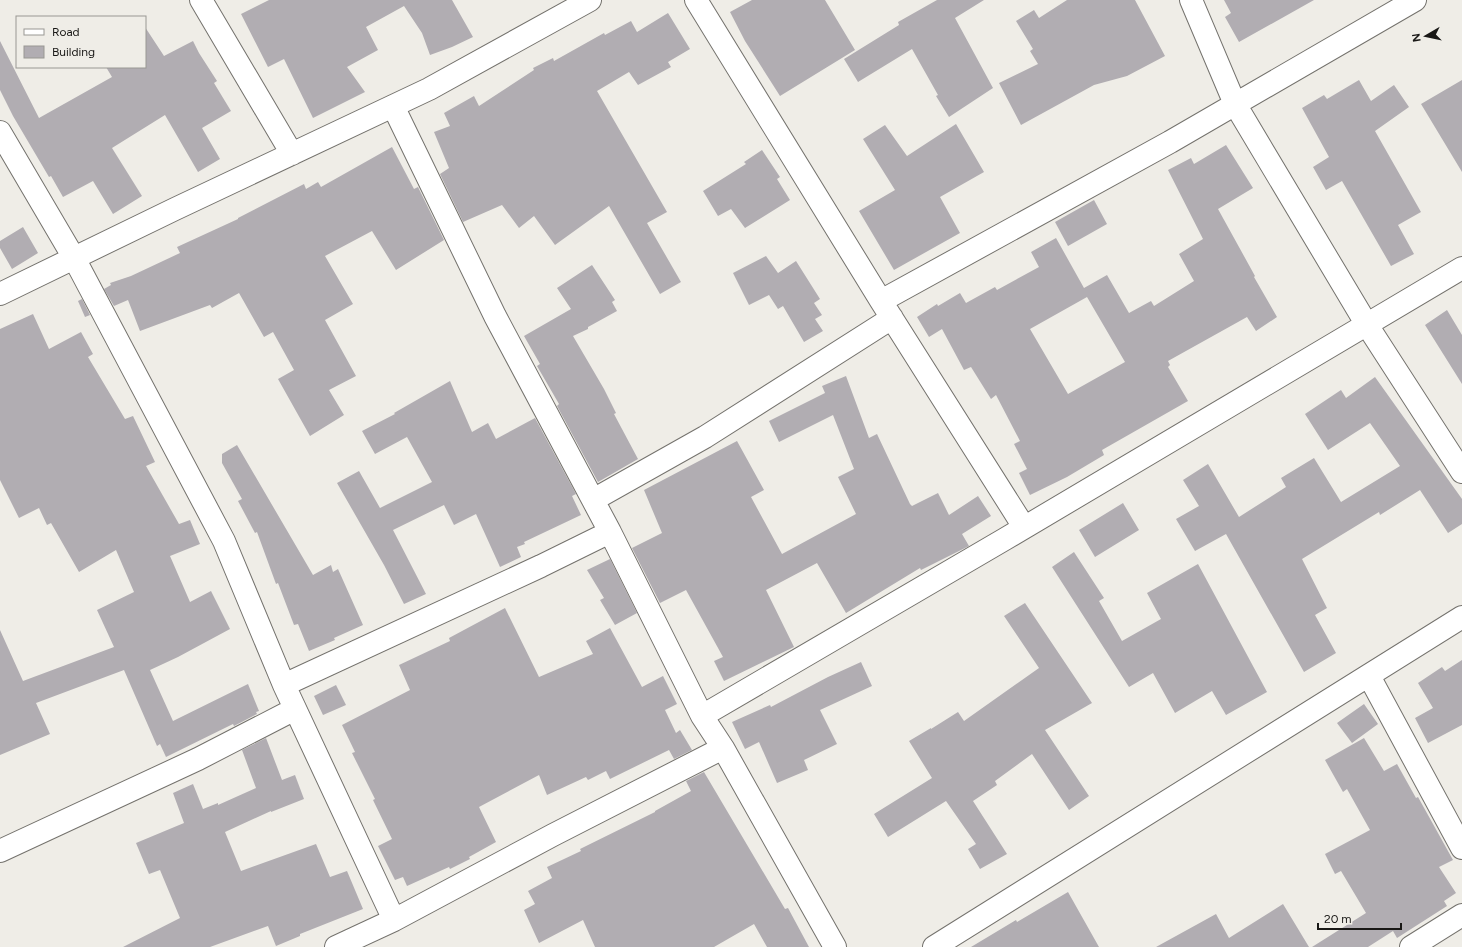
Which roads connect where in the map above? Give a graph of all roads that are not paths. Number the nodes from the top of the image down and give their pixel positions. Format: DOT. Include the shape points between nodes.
graph roads {
  1 [pos="201,0"];
  2 [pos="590,0"];
  3 [pos="696,0"];
  4 [pos="1191,0"];
  5 [pos="1414,0"];
  6 [pos="1235,104"];
  7 [pos="393,106"];
  8 [pos="0,132"];
  9 [pos="292,154"];
  10 [pos="74,258"];
  11 [pos="1462,268"];
  12 [pos="0,294"];
  13 [pos="887,310"];
  14 [pos="1367,325"];
  15 [pos="1462,472"];
  16 [pos="593,500"];
  17 [pos="1024,527"];
  18 [pos="610,532"];
  19 [pos="1462,618"];
  20 [pos="1369,676"];
  21 [pos="284,685"];
  22 [pos="294,709"];
  23 [pos="702,716"];
  24 [pos="723,748"];
  25 [pos="1462,848"];
  26 [pos="0,850"];
  27 [pos="1462,915"];
  28 [pos="394,920"];
  29 [pos="336,947"];
  30 [pos="835,947"];
  31 [pos="934,947"];
  32 [pos="1411,947"];
  1 -- 9 [label="street"];
  2 -- 7 [label="street" via="429,89"];
  3 -- 13 [label="street"];
  4 -- 6 [label="street"];
  5 -- 6 [label="street"];
  6 -- 13 [label="street"];
  6 -- 14 [label="street"];
  7 -- 9 [label="street"];
  7 -- 16 [label="street" via="495,316"];
  8 -- 10 [label="street"];
  9 -- 10 [label="street"];
  10 -- 12 [label="street"];
  10 -- 21 [label="street" via="224,541"];
  11 -- 14 [label="street"];
  13 -- 16 [label="street" via="705,437"];
  13 -- 17 [label="street"];
  14 -- 15 [label="street"];
  14 -- 17 [label="street"];
  16 -- 18 [label="street"];
  17 -- 23 [label="street"];
  18 -- 21 [label="street"];
  18 -- 23 [label="street"];
  19 -- 20 [label="street"];
  20 -- 25 [label="street"];
  20 -- 31 [label="street"];
  21 -- 22 [label="street"];
  22 -- 26 [label="street" via="198,759"];
  22 -- 28 [label="street"];
  23 -- 24 [label="street"];
  24 -- 28 [label="street" via="552,835"];
  24 -- 30 [label="street"];
  27 -- 32 [label="street"];
  28 -- 29 [label="street"];
}
